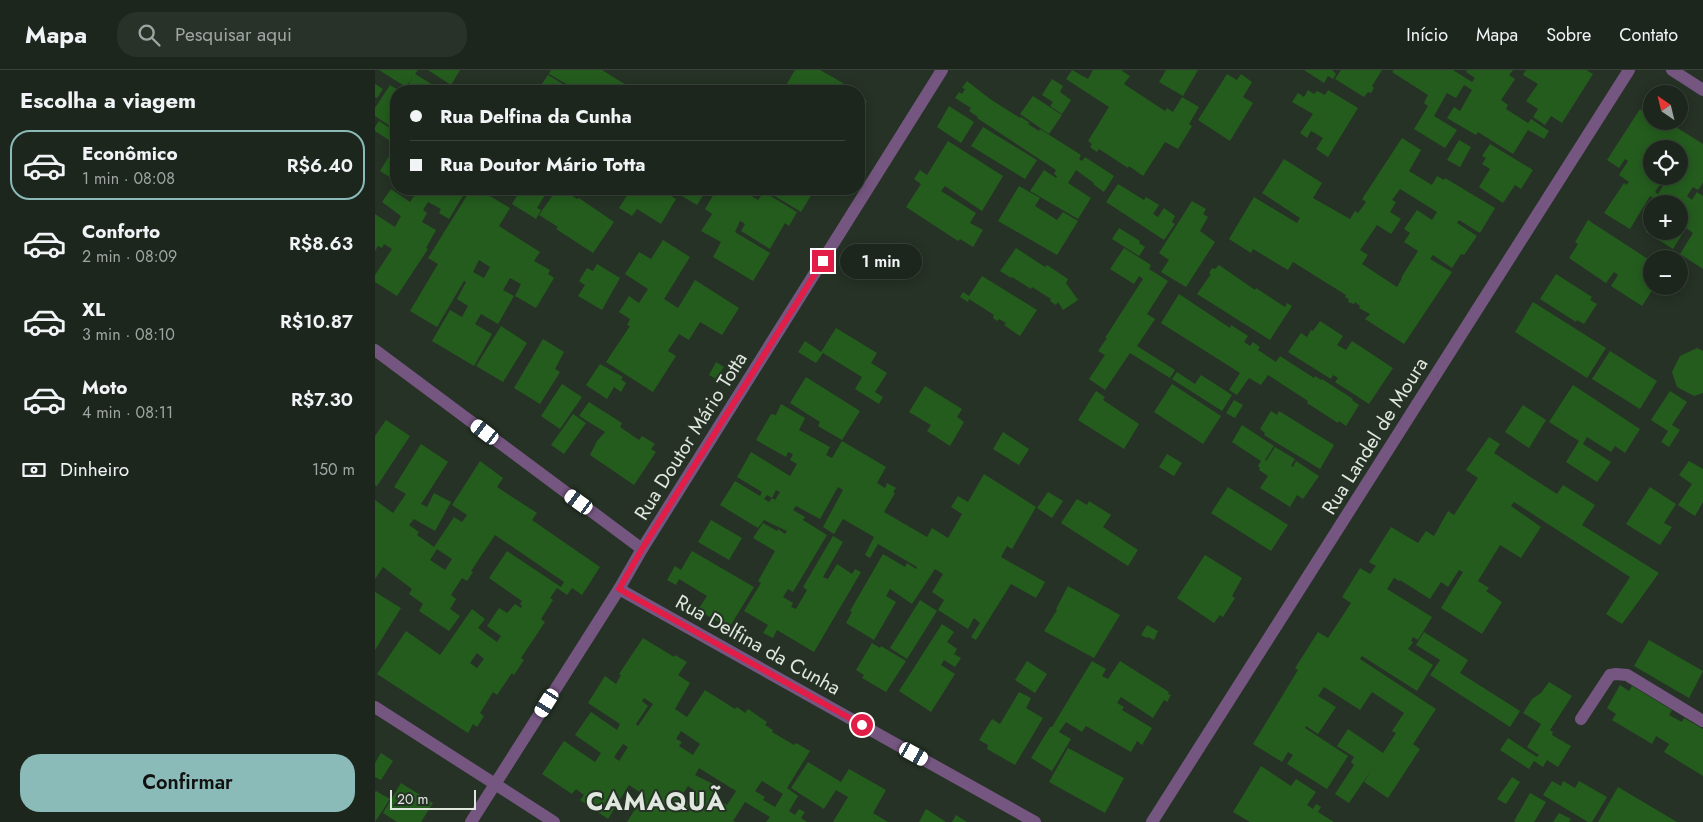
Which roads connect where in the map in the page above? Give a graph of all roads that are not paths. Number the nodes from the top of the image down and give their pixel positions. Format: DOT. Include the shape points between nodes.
graph roads {
  1 [pos="942,70"];
  2 [pos="1629,70"];
  3 [pos="1672,70"];
  4 [pos="1703,90"];
  5 [pos="865,193"];
  6 [pos="864,195"];
  7 [pos="375,350"];
  8 [pos="642,549"];
  9 [pos="619,589"];
  10 [pos="375,708"];
  11 [pos="1581,719"];
  12 [pos="1703,721"];
  13 [pos="495,785"];
  14 [pos="471,822"];
  15 [pos="554,822"];
  16 [pos="1035,822"];
  17 [pos="1152,822"];
  1 -- 5 [label="street, Rua Doutor Mário Totta"];
  2 -- 17 [label="street, Rua Landel de Moura"];
  3 -- 4 [label="street"];
  6 -- 8 [label="street, Rua Doutor Mário Totta"];
  7 -- 8 [label="street"];
  8 -- 9 [label="street, Rua Doutor Mário Totta"];
  9 -- 13 [label="street, Rua Doutor Mário Totta"];
  9 -- 16 [label="street, Rua Delfina da Cunha"];
  10 -- 13 [label="street"];
  11 -- 12 [label="street" via="1610,675 1616,674 1627,675"];
  13 -- 14 [label="street, Rua Doutor Mário Totta"];
  13 -- 15 [label="street"];
}
